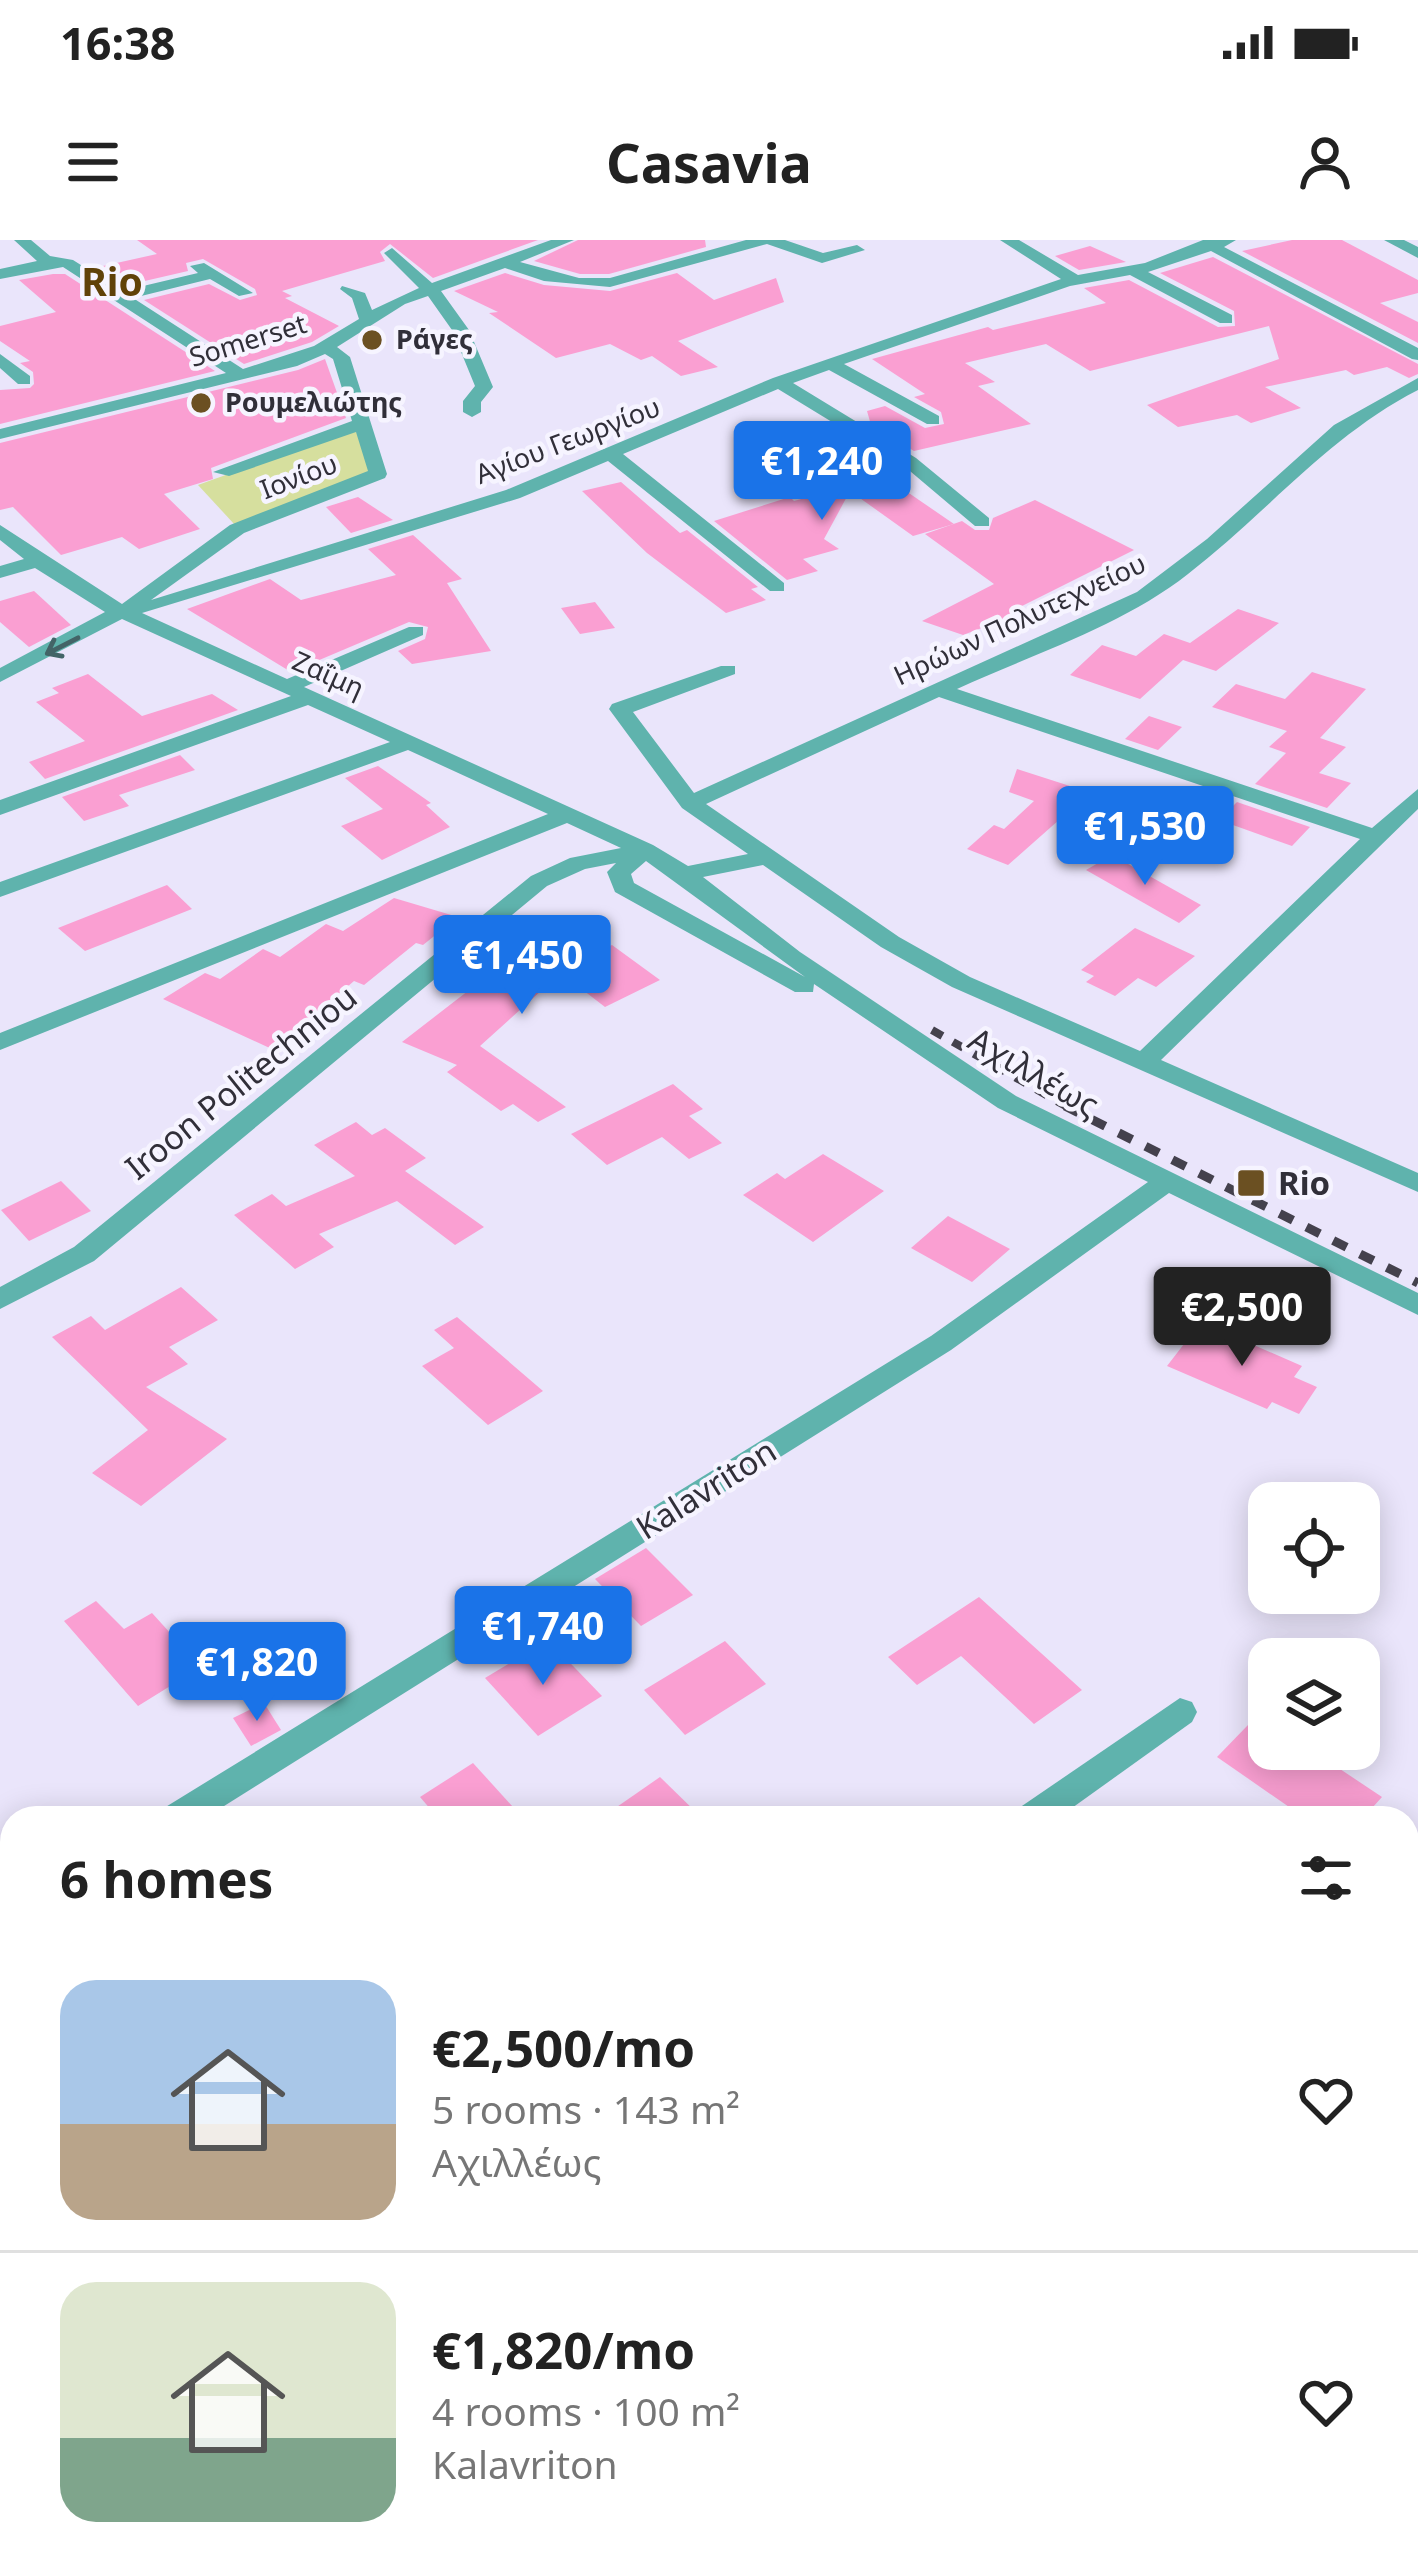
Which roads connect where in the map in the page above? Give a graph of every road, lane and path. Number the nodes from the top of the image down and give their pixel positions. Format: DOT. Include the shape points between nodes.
graph roads {
  1 [pos="22,240"];
  2 [pos="566,240"];
  3 [pos="768,240"];
  4 [pos="1009,240"];
  5 [pos="1392,240"];
  6 [pos="1218,242"];
  7 [pos="857,250"];
  8 [pos="392,253"];
  9 [pos="1418,253"];
  10 [pos="54,262"];
  11 [pos="504,262"];
  12 [pos="195,264"];
  13 [pos="1133,270"];
  14 [pos="0,274"];
  15 [pos="212,274"];
  16 [pos="1076,280"];
  17 [pos="349,289"];
  18 [pos="427,290"];
  19 [pos="245,293"];
  20 [pos="118,297"];
  21 [pos="367,319"];
  22 [pos="1226,319"];
  23 [pos="325,346"];
  24 [pos="1418,356"];
  25 [pos="0,359"];
  26 [pos="830,363"];
  27 [pos="242,375"];
  28 [pos="24,380"];
  29 [pos="779,382"];
  30 [pos="1418,382"];
  31 [pos="472,412"];
  32 [pos="933,420"];
  33 [pos="363,422"];
  34 [pos="0,434"];
  35 [pos="613,455"];
  36 [pos="222,472"];
  37 [pos="982,522"];
  38 [pos="0,531"];
  39 [pos="37,561"];
  40 [pos="0,572"];
  41 [pos="777,587"];
  42 [pos="122,611"];
  43 [pos="416,631"];
  44 [pos="728,670"];
  45 [pos="0,676"];
  46 [pos="289,686"];
  47 [pos="936,689"];
  48 [pos="312,697"];
  49 [pos="411,742"];
  50 [pos="1418,796"];
  51 [pos="689,803"];
  52 [pos="0,808"];
  53 [pos="567,815"];
  54 [pos="1373,836"];
  55 [pos="645,850"];
  56 [pos="767,857"];
  57 [pos="684,874"];
  58 [pos="0,890"];
  59 [pos="906,1036"];
  60 [pos="0,1042"];
  61 [pos="1144,1063"];
  62 [pos="1416,1180"];
  63 [pos="1165,1184"];
  64 [pos="0,1299"];
  65 [pos="1418,1305"];
  66 [pos="1180,1712"];
  67 [pos="195,1806"];
  68 [pos="1048,1806"];
  1 -- 10 [label="street"];
  2 -- 11 [label="street, Somerset"];
  3 -- 7 [label="street" via="822,258"];
  3 -- 11 [label="street" via="623,282 547,278"];
  4 -- 16 [label="street"];
  5 -- 9 [label="street"];
  6 -- 13 [label="street, Αγίου Γεωργίου"];
  6 -- 24 [label="street"];
  8 -- 18 [label="street"];
  10 -- 14 [label="street"];
  10 -- 20 [label="street"];
  11 -- 18 [label="street, Somerset"];
  12 -- 15 [label="street"];
  13 -- 16 [label="street, Αγίου Γεωργίου"];
  13 -- 22 [label="street"];
  15 -- 19 [label="street"];
  15 -- 20 [label="street"];
  16 -- 26 [label="street, Αγίου Γεωργίου"];
  17 -- 21 [label="street"];
  18 -- 21 [label="street, Somerset"];
  18 -- 31 [label="street" via="442,301 477,366 484,387"];
  20 -- 27 [label="street"];
  21 -- 23 [label="street, Somerset"];
  23 -- 27 [label="street, Somerset"];
  23 -- 33 [label="street, Ιονίου" via="341,357"];
  25 -- 28 [label="street"];
  26 -- 29 [label="street, Αγίου Γεωργίου"];
  26 -- 32 [label="street"];
  27 -- 34 [label="street, Somerset"];
  29 -- 35 [label="street, Αγίου Γεωργίου"];
  29 -- 37 [label="street" via="910,462"];
  30 -- 47 [label="street, Ηρώων Πολυτεχνείου" via="1349,418 1158,588"];
  33 -- 36 [label="street"];
  33 -- 42 [label="street, Ιονίου" via="378,474 237,530"];
  35 -- 41 [label="street"];
  35 -- 42 [label="street, Αγίου Γεωργίου" via="513,494"];
  38 -- 39 [label="street, Ζαΐμη"];
  39 -- 40 [label="street"];
  39 -- 42 [label="street, Ζαΐμη"];
  42 -- 45 [label="street, Αγίου Γεωργίου, one-way"];
  42 -- 46 [label="street, Ζαΐμη"];
  43 -- 46 [label="street"];
  44 -- 51 [label="street" via="620,709"];
  46 -- 48 [label="street, Ζαΐμη"];
  47 -- 51 [label="street, Ηρώων Πολυτεχνείου"];
  47 -- 54 [label="street"];
  48 -- 49 [label="street, Ζαΐμη"];
  48 -- 52 [label="street"];
  49 -- 53 [label="street, Ζαΐμη"];
  49 -- 58 [label="street"];
  50 -- 54 [label="street"];
  51 -- 56 [label="street"];
  53 -- 55 [label="street, Ζαΐμη"];
  53 -- 60 [label="street"];
  54 -- 61 [label="street"];
  55 -- 57 [label="street, Αχιλλέως"];
  55 -- 59 [label="street" via="618,875 628,891 876,1029"];
  55 -- 64 [label="street, Iroon Politechniou" via="578,863 539,881 83,1254"];
  56 -- 57 [label="street"];
  56 -- 61 [label="street" via="940,970"];
  57 -- 59 [label="street, Αχιλλέως"];
  59 -- 63 [label="street, Αχιλλέως" via="1007,1102"];
  61 -- 62 [label="street"];
  63 -- 65 [label="street, Αχιλλέως"];
  63 -- 67 [label="street, Kalavriton" via="1013,1296"];
  66 -- 68 [label="street"];
}
